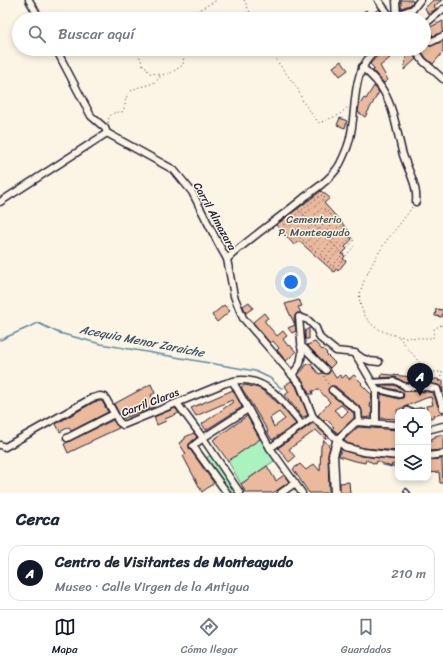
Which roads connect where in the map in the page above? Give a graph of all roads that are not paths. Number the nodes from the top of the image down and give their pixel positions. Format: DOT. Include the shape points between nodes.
graph roads {
  1 [pos="29,0"];
  2 [pos="378,0"];
  3 [pos="396,0"];
  4 [pos="420,0"];
  5 [pos="443,9"];
  6 [pos="36,12"];
  7 [pos="389,12"];
  8 [pos="395,12"];
  9 [pos="407,12"];
  10 [pos="431,19"];
  11 [pos="443,36"];
  12 [pos="431,42"];
  13 [pos="60,56"];
  14 [pos="370,56"];
  15 [pos="419,56"];
  16 [pos="362,66"];
  17 [pos="443,79"];
  18 [pos="106,131"];
  19 [pos="0,202"];
  20 [pos="416,202"];
  21 [pos="227,259"];
  22 [pos="301,347"];
  23 [pos="356,353"];
  24 [pos="379,362"];
  25 [pos="325,372"];
  26 [pos="293,376"];
  27 [pos="233,382"];
  28 [pos="372,382"];
  29 [pos="406,387"];
  30 [pos="332,390"];
  31 [pos="376,390"];
  32 [pos="400,395"];
  33 [pos="178,403"];
  34 [pos="443,408"];
  35 [pos="248,409"];
  36 [pos="114,414"];
  37 [pos="313,417"];
  38 [pos="359,422"];
  39 [pos="376,423"];
  40 [pos="302,425"];
  41 [pos="395,425"];
  42 [pos="443,426"];
  43 [pos="431,429"];
  44 [pos="67,438"];
  45 [pos="203,438"];
  46 [pos="338,439"];
  47 [pos="0,445"];
  48 [pos="270,448"];
  49 [pos="443,454"];
  50 [pos="395,456"];
  51 [pos="431,456"];
  52 [pos="295,483"];
  53 [pos="227,493"];
  54 [pos="240,493"];
  55 [pos="281,493"];
  56 [pos="302,493"];
  57 [pos="335,493"];
  1 -- 6 [label="street"];
  2 -- 7 [label="street"];
  3 -- 8 [label="street"];
  4 -- 9 [label="street"];
  5 -- 10 [label="street"];
  11 -- 12 [label="street"];
  13 -- 18 [label="street, Carril Almazara" via="91,116"];
  14 -- 16 [label="street"];
  15 -- 17 [label="street"];
  16 -- 20 [label="street" via="384,92 417,194"];
  16 -- 21 [label="street" via="356,86 355,107 347,146 337,168 326,181"];
  18 -- 19 [label="street"];
  18 -- 21 [label="street, Carril Almazara" via="174,170 192,192"];
  21 -- 26 [label="street, Carril Almazara" via="234,296 243,318"];
  22 -- 23 [label="street" via="299,317 308,320 316,328 320,338 336,351"];
  22 -- 25 [label="street"];
  22 -- 26 [label="street" via="300,364"];
  23 -- 24 [label="street" via="362,358"];
  23 -- 28 [label="street"];
  26 -- 37 [label="street, Carril Almazara" via="300,384"];
  27 -- 33 [label="street, Carril Claras"];
  27 -- 35 [label="street"];
  27 -- 40 [label="street, Carril Claras" via="259,382 278,396"];
  28 -- 29 [label="street" via="395,381"];
  28 -- 31 [label="street"];
  29 -- 34 [label="street" via="428,387 437,390"];
  30 -- 38 [label="street" via="358,411"];
  31 -- 32 [label="street"];
  31 -- 39 [label="street"];
  33 -- 36 [label="street, Carril Claras" via="123,425"];
  33 -- 45 [label="street"];
  35 -- 45 [label="street"];
  35 -- 48 [label="street"];
  36 -- 44 [label="street"];
  36 -- 47 [label="street, Carril Claras" via="104,397 92,398 5,447"];
  37 -- 40 [label="street"];
  37 -- 46 [label="street"];
  38 -- 39 [label="street"];
  38 -- 46 [label="street"];
  39 -- 41 [label="street"];
  40 -- 48 [label="street"];
  42 -- 43 [label="street"];
  45 -- 53 [label="street" via="193,446"];
  45 -- 54 [label="street"];
  46 -- 50 [label="street" via="345,447"];
  46 -- 57 [label="street" via="333,455"];
  48 -- 52 [label="street"];
  49 -- 51 [label="street"];
  52 -- 55 [label="street"];
  52 -- 56 [label="street"];
}
